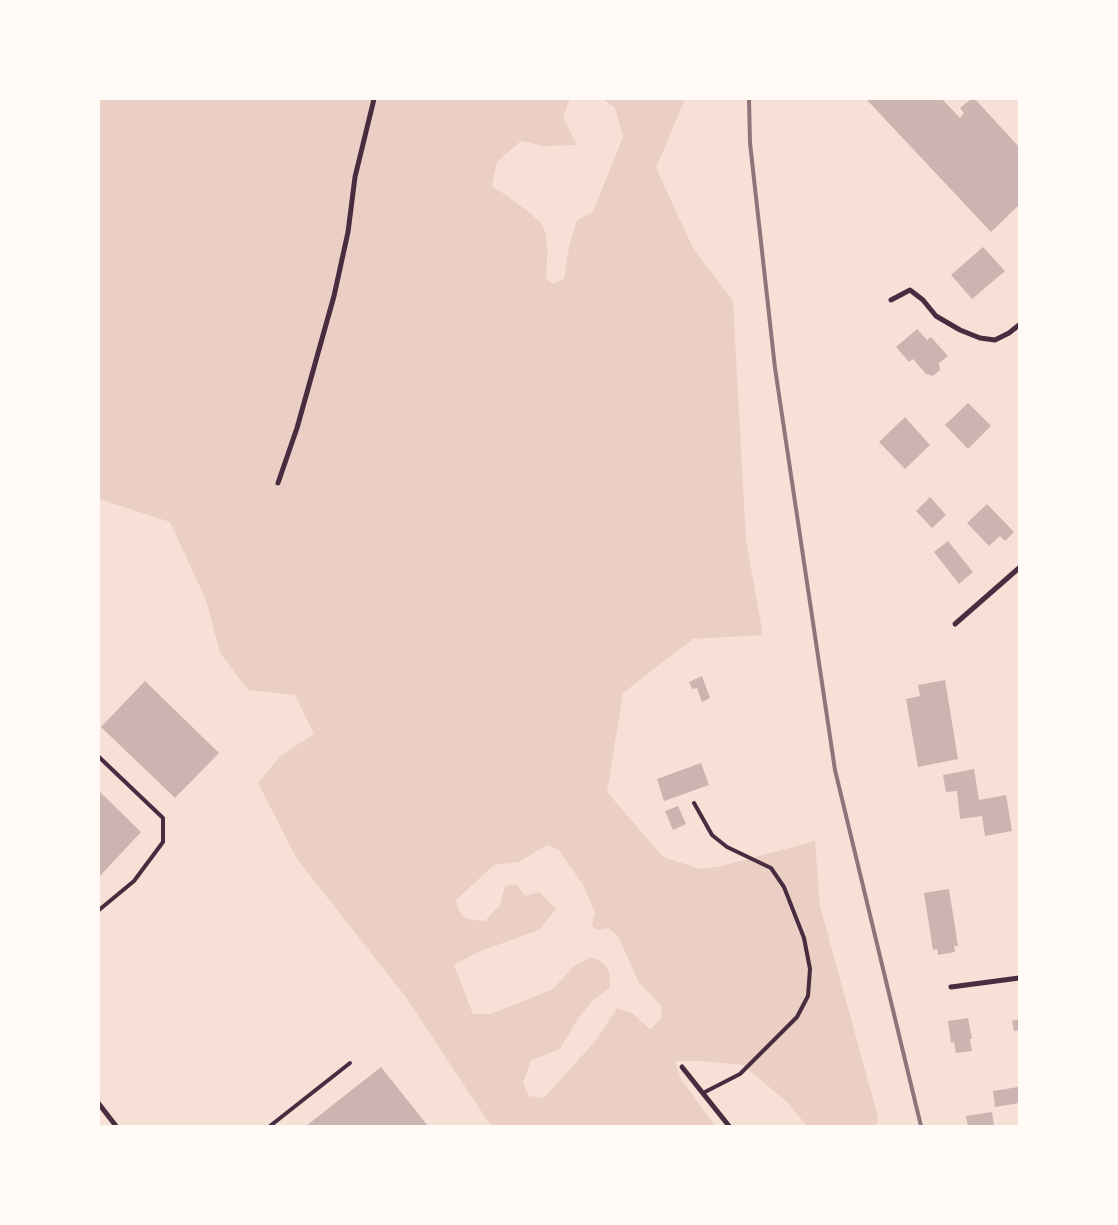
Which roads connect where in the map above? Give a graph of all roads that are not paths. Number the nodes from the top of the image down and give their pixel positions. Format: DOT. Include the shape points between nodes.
graph roads {
  1 [pos="374,99"];
  2 [pos="891,300"];
  3 [pos="1019,325"];
  4 [pos="278,483"];
  5 [pos="1019,568"];
  6 [pos="954,624"];
  7 [pos="99,757"];
  8 [pos="694,803"];
  9 [pos="99,910"];
  10 [pos="1019,978"];
  11 [pos="951,987"];
  12 [pos="350,1063"];
  13 [pos="682,1067"];
  14 [pos="703,1093"];
  15 [pos="99,1104"];
  16 [pos="116,1126"];
  17 [pos="270,1126"];
  18 [pos="729,1126"];
  1 -- 4 [label="street" via="354,177 348,232 334,296"];
  2 -- 3 [label="street" via="910,290 936,316 980,338 995,340"];
  5 -- 6 [label="street"];
  7 -- 9 [label="lane" via="163,818 163,842 134,881"];
  8 -- 14 [label="lane" via="712,835 727,847 771,868 784,887 804,938 810,969 808,996 797,1017 740,1074"];
  10 -- 11 [label="street"];
  12 -- 17 [label="lane"];
  13 -- 14 [label="street"];
  14 -- 18 [label="street"];
  15 -- 16 [label="street"];
}
